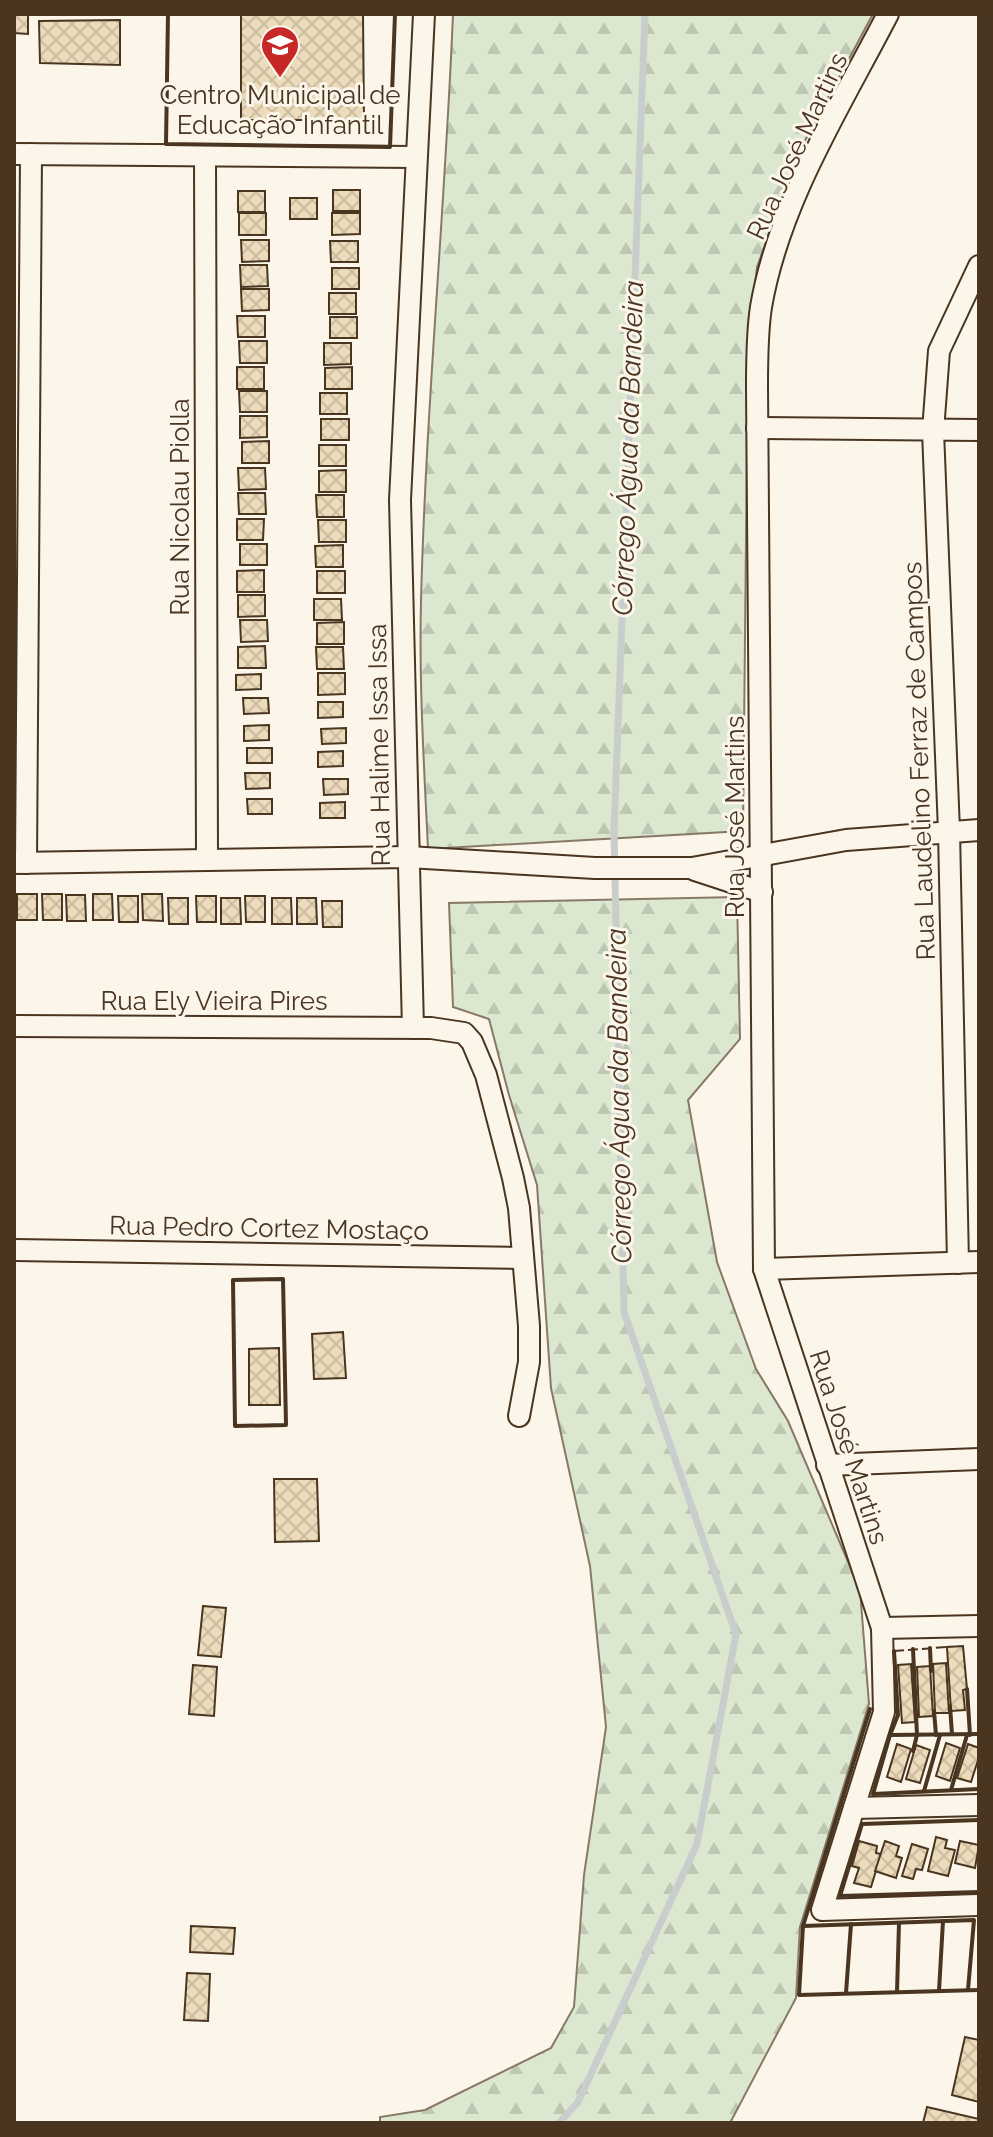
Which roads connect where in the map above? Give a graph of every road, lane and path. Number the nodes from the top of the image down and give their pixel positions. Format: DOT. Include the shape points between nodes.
graph roads {
  1 [pos="424,14"];
  2 [pos="888,14"];
  3 [pos="22,154"];
  4 [pos="205,155"];
  5 [pos="416,157"];
  6 [pos="979,266"];
  7 [pos="757,428"];
  8 [pos="979,430"];
  9 [pos="933,431"];
  10 [pos="979,830"];
  11 [pos="949,831"];
  12 [pos="762,855"];
  13 [pos="408,857"];
  14 [pos="207,858"];
  15 [pos="20,863"];
  16 [pos="692,868"];
  17 [pos="762,892"];
  18 [pos="14,1026"];
  19 [pos="413,1028"];
  20 [pos="14,1250"];
  21 [pos="523,1258"];
  22 [pos="979,1262"];
  23 [pos="958,1263"];
  24 [pos="764,1269"];
  25 [pos="519,1416"];
  26 [pos="979,1459"];
  27 [pos="827,1465"];
  28 [pos="979,1626"];
  29 [pos="882,1628"];
  30 [pos="979,1805"];
  31 [pos="854,1808"];
  32 [pos="978,1905"];
  1 -- 5 [label="street, Rua Halime Issa Issa"];
  2 -- 7 [label="street, Rua José Martins" via="778,241 761,309"];
  3 -- 4 [label="street"];
  3 -- 15 [label="street"];
  4 -- 5 [label="street"];
  4 -- 14 [label="street, Rua Nicolau Piolla"];
  5 -- 13 [label="street, Rua Halime Issa Issa" via="400,500"];
  6 -- 9 [label="street, Rua Laudelino Ferraz de Campos" via="939,351"];
  7 -- 9 [label="street"];
  7 -- 12 [label="street, Rua José Martins"];
  8 -- 9 [label="street"];
  9 -- 11 [label="street, Rua Laudelino Ferraz de Campos"];
  10 -- 11 [label="street"];
  11 -- 12 [label="street" via="846,840"];
  11 -- 23 [label="street, Rua Laudelino Ferraz de Campos"];
  12 -- 16 [label="street"];
  12 -- 17 [label="street, Rua José Martins"];
  13 -- 14 [label="street"];
  13 -- 16 [label="street"];
  13 -- 19 [label="street, Rua Halime Issa Issa"];
  14 -- 15 [label="street"];
  16 -- 17 [label="street"];
  17 -- 24 [label="street, Rua José Martins"];
  18 -- 19 [label="street, Rua Ely Vieira Pires"];
  19 -- 21 [label="street" via="464,1033 480,1057 513,1178"];
  20 -- 21 [label="street, Rua Pedro Cortez Mostaço"];
  21 -- 25 [label="street" via="529,1362"];
  22 -- 23 [label="street"];
  23 -- 24 [label="street"];
  24 -- 27 [label="street, Rua José Martins"];
  26 -- 27 [label="street"];
  27 -- 29 [label="street, Rua José Martins"];
  28 -- 29 [label="street"];
  29 -- 31 [label="street, Rua José Martins" via="884,1712"];
  30 -- 31 [label="street"];
  31 -- 32 [label="street, Rua José Martins" via="822,1910"];
}
